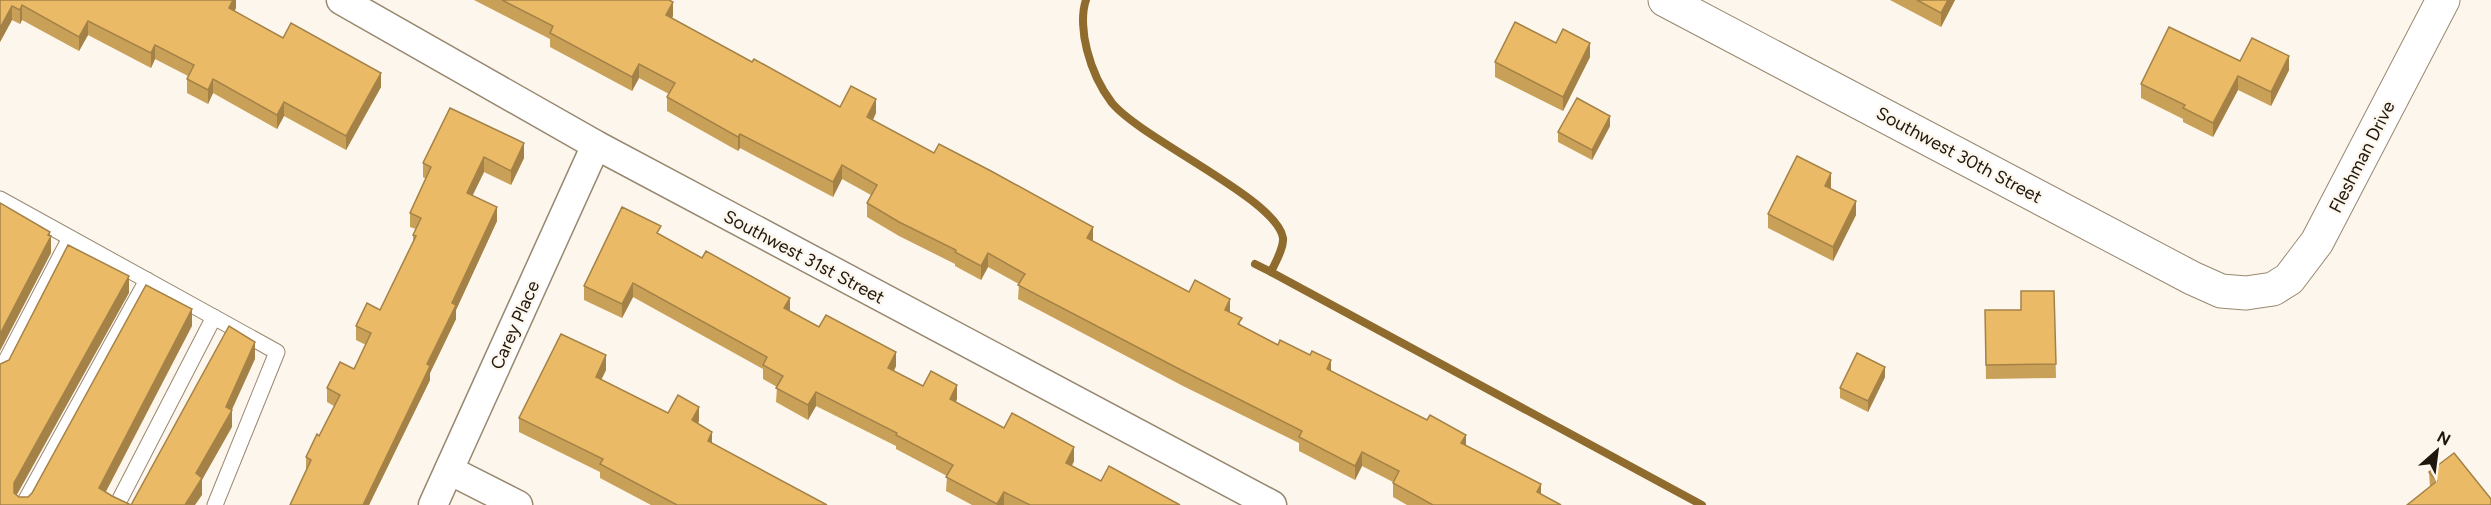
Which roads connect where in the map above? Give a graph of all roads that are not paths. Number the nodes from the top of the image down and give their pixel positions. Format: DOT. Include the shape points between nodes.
graph roads {
  1 [pos="341,0"];
  2 [pos="1665,0"];
  3 [pos="2443,0"];
  4 [pos="596,145"];
  5 [pos="0,199"];
  6 [pos="70,237"];
  7 [pos="147,279"];
  8 [pos="2259,292"];
  9 [pos="214,317"];
  10 [pos="0,372"];
  11 [pos="449,470"];
  12 [pos="23,505"];
  13 [pos="117,505"];
  14 [pos="215,505"];
  15 [pos="433,505"];
  16 [pos="518,505"];
  17 [pos="1272,505"];
  1 -- 4 [label="street, Southwest 31st Street"];
  2 -- 8 [label="street, Southwest 30th Street" via="2192,278 2221,291"];
  3 -- 8 [label="street, Fleshman Drive" via="2317,242 2289,279"];
  4 -- 11 [label="street, Carey Place"];
  4 -- 17 [label="street, Southwest 31st Street"];
  5 -- 6 [label="lane"];
  6 -- 7 [label="lane"];
  6 -- 10 [label="lane"];
  7 -- 9 [label="lane"];
  7 -- 12 [label="lane"];
  9 -- 13 [label="lane"];
  9 -- 14 [label="lane" via="277,352"];
  11 -- 15 [label="street, Carey Place"];
  11 -- 16 [label="street"];
}
